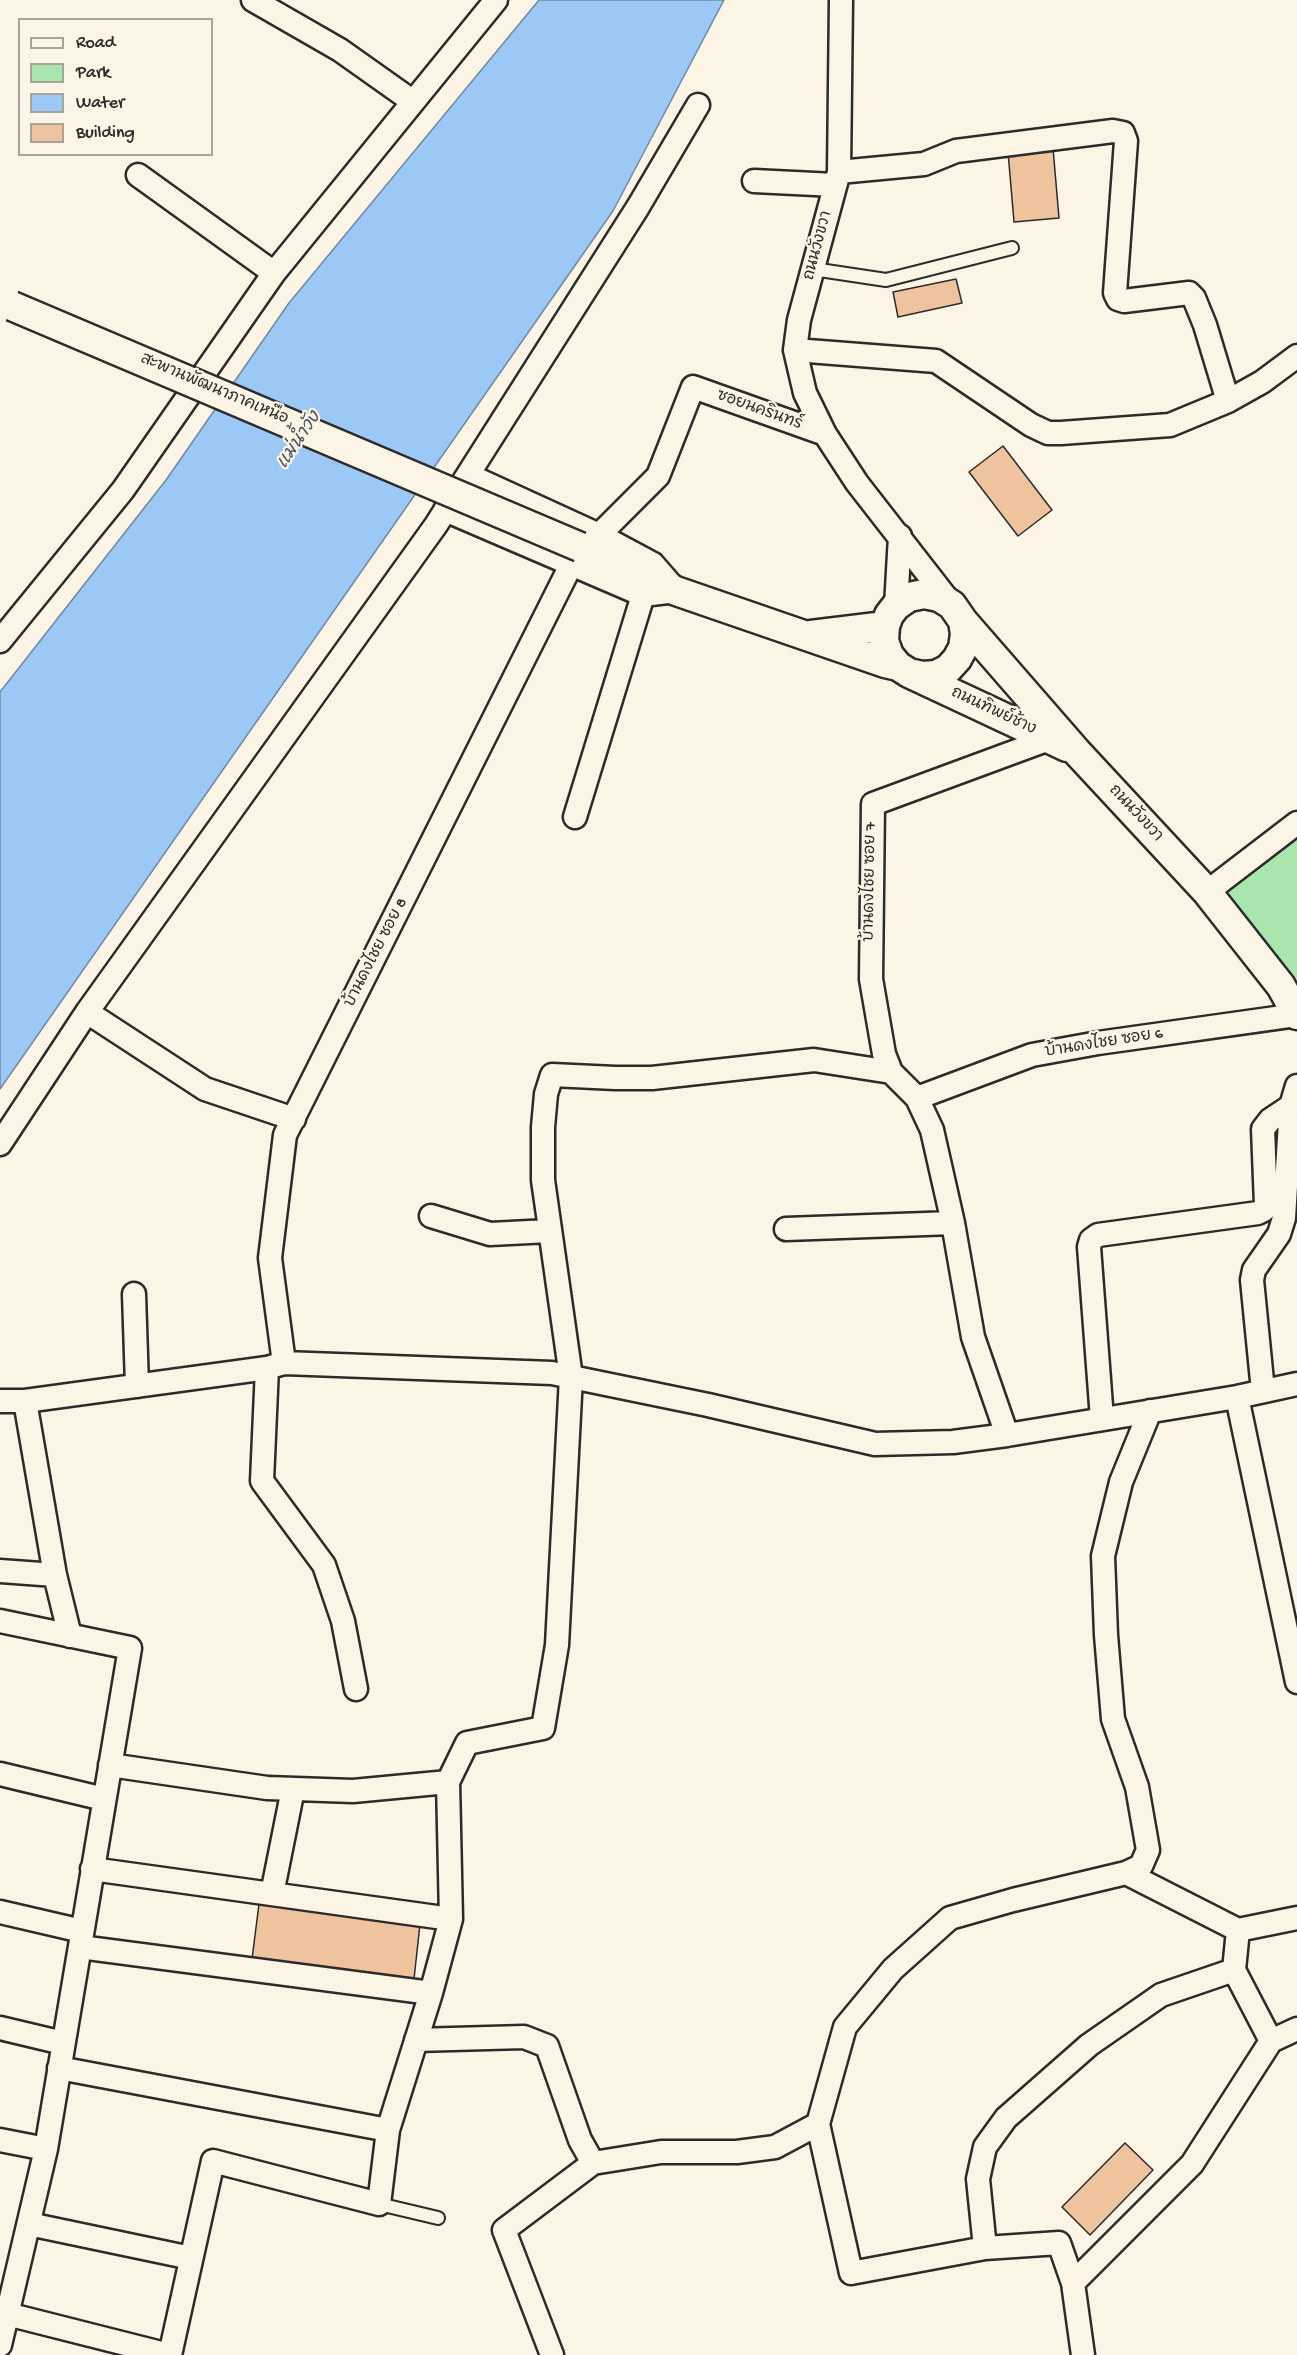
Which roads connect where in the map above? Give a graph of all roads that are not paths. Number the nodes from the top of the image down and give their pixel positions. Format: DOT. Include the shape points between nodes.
graph roads {
  1 [pos="253,0"];
  2 [pos="496,0"];
  3 [pos="841,0"];
  4 [pos="412,101"];
  5 [pos="698,105"];
  6 [pos="138,175"];
  7 [pos="837,179"];
  8 [pos="754,182"];
  9 [pos="1012,249"];
  10 [pos="813,270"];
  11 [pos="274,273"];
  12 [pos="6,303"];
  13 [pos="795,350"];
  14 [pos="1296,361"];
  15 [pos="693,387"];
  16 [pos="1228,401"];
  17 [pos="825,434"];
  18 [pos="468,475"];
  19 [pos="445,510"];
  20 [pos="900,536"];
  21 [pos="583,549"];
  22 [pos="676,591"];
  23 [pos="643,595"];
  24 [pos="958,613"];
  25 [pos="890,616"];
  26 [pos="806,636"];
  27 [pos="0,641"];
  28 [pos="904,669"];
  29 [pos="1049,739"];
  30 [pos="1077,752"];
  31 [pos="575,817"];
  32 [pos="1297,823"];
  33 [pos="1207,892"];
  34 [pos="87,1012"];
  35 [pos="1297,1015"];
  36 [pos="891,1072"];
  37 [pos="1294,1096"];
  38 [pos="917,1098"];
  39 [pos="294,1119"];
  40 [pos="0,1144"];
  41 [pos="431,1216"];
  42 [pos="953,1223"];
  43 [pos="786,1228"];
  44 [pos="549,1231"];
  45 [pos="134,1294"];
  46 [pos="275,1366"];
  47 [pos="571,1377"];
  48 [pos="1297,1384"];
  49 [pos="136,1386"];
  50 [pos="1263,1391"];
  51 [pos="1238,1397"];
  52 [pos="0,1401"];
  53 [pos="25,1401"];
  54 [pos="1150,1411"];
  55 [pos="1102,1419"];
  56 [pos="1007,1435"];
  57 [pos="0,1571"];
  58 [pos="55,1575"];
  59 [pos="0,1622"];
  60 [pos="70,1636"];
  61 [pos="1297,1682"];
  62 [pos="356,1689"];
  63 [pos="110,1765"];
  64 [pos="0,1774"];
  65 [pos="448,1782"];
  66 [pos="293,1789"];
  67 [pos="104,1799"];
  68 [pos="92,1869"];
  69 [pos="1126,1874"];
  70 [pos="272,1894"];
  71 [pos="0,1912"];
  72 [pos="1297,1918"];
  73 [pos="451,1919"];
  74 [pos="1238,1930"];
  75 [pos="81,1939"];
  76 [pos="1234,1970"];
  77 [pos="431,1993"];
  78 [pos="0,2028"];
  79 [pos="1297,2029"];
  80 [pos="416,2040"];
  81 [pos="1271,2041"];
  82 [pos="63,2043"];
  83 [pos="59,2068"];
  84 [pos="818,2124"];
  85 [pos="388,2130"];
  86 [pos="0,2140"];
  87 [pos="46,2149"];
  88 [pos="593,2163"];
  89 [pos="379,2204"];
  90 [pos="438,2218"];
  91 [pos="29,2224"];
  92 [pos="985,2248"];
  93 [pos="191,2258"];
  94 [pos="1073,2283"];
  95 [pos="8,2314"];
  96 [pos="1,2339"];
  97 [pos="170,2355"];
  98 [pos="552,2355"];
  99 [pos="1083,2355"];
  1 -- 4 [label="street" via="340,50"];
  2 -- 4 [label="street"];
  3 -- 7 [label="street, ถนนวังขวา"];
  4 -- 11 [label="street"];
  5 -- 18 [label="street"];
  6 -- 11 [label="street"];
  7 -- 8 [label="street"];
  7 -- 10 [label="street, ถนนวังขวา"];
  7 -- 16 [label="street" via="924,164 956,151 1122,133 1126,141 1115,293 1124,301 1189,293 1205,325"];
  9 -- 10 [label="lane" via="886,280"];
  10 -- 13 [label="street, ถนนวังขวา"];
  11 -- 27 [label="street" via="123,490"];
  12 -- 21 [label="street, สะพานพัฒนาภาคเหนือ, bridge"];
  13 -- 16 [label="street" via="936,361 1031,426 1048,433 1170,425"];
  13 -- 17 [label="street, ถนนวังขวา" via="805,393"];
  14 -- 16 [label="street"];
  15 -- 17 [label="street, ซอยนครินทร์"];
  15 -- 21 [label="street, บ้านดงไชย ซอย 8" via="658,476"];
  17 -- 20 [label="street, ถนนวังขวา"];
  18 -- 19 [label="street"];
  18 -- 21 [label="street"];
  19 -- 21 [label="street"];
  19 -- 34 [label="street"];
  20 -- 24 [label="street, ถนนวังขวา"];
  20 -- 25 [label="street"];
  21 -- 22 [label="street, สะพานพัฒนาภาคเหนือ"];
  21 -- 23 [label="street"];
  21 -- 39 [label="street, บ้านดงไชย ซอย 8"];
  22 -- 23 [label="street"];
  22 -- 26 [label="street, สะพานพัฒนาภาคเหนือ"];
  23 -- 31 [label="street"];
  24 -- 25 [label="street" via="939,597 924,594 909,597"];
  24 -- 28 [label="street" via="965,634 963,648 948,669 922,676"];
  24 -- 30 [label="street, ถนนวังขวา"];
  25 -- 26 [label="street"];
  25 -- 28 [label="street" via="884,641 889,655"];
  26 -- 28 [label="street, สะพานพัฒนาภาคเหนือ"];
  28 -- 29 [label="street, ถนนทิพย์ช้าง"];
  29 -- 30 [label="street, ถนนทิพย์ช้าง"];
  29 -- 36 [label="street, บ้านดงไชย ซอย 7" via="873,804 871,979 884,1054"];
  30 -- 33 [label="street, ถนนวังขวา"];
  32 -- 33 [label="street"];
  33 -- 35 [label="street, ถนนวังขวา" via="1281,986"];
  34 -- 39 [label="street" via="205,1089"];
  34 -- 40 [label="street"];
  35 -- 38 [label="street, บ้านดงไชย ซอย 6" via="1032,1055"];
  36 -- 38 [label="street, บ้านดงไชย ซอย 7"];
  36 -- 44 [label="street" via="814,1060 652,1077 552,1075 543,1127 543,1180"];
  37 -- 50 [label="street" via="1284,1218 1252,1280"];
  37 -- 55 [label="street" via="1263,1129 1264,1210 1098,1235 1091,1240"];
  38 -- 42 [label="street, บ้านดงไชย ซอย 7" via="932,1130"];
  39 -- 46 [label="street, บ้านดงไชย ซอย 8" via="285,1136 270,1258"];
  41 -- 44 [label="street" via="490,1234"];
  42 -- 43 [label="street"];
  42 -- 56 [label="street, บ้านดงไชย ซอย 7" via="973,1337"];
  44 -- 47 [label="street"];
  45 -- 49 [label="street"];
  46 -- 47 [label="street" via="552,1373"];
  46 -- 49 [label="street"];
  46 -- 62 [label="street, บ้านดงไชย ซอย 8" via="262,1481 324,1565 343,1621"];
  47 -- 56 [label="street" via="875,1444 952,1442"];
  47 -- 65 [label="street" via="557,1645 543,1728 467,1743"];
  48 -- 50 [label="street"];
  49 -- 53 [label="street"];
  50 -- 51 [label="street"];
  51 -- 54 [label="street"];
  51 -- 61 [label="street"];
  52 -- 53 [label="street"];
  53 -- 58 [label="street"];
  54 -- 55 [label="street"];
  54 -- 69 [label="street" via="1121,1482 1103,1556 1113,1719 1137,1787 1148,1850 1141,1866"];
  55 -- 56 [label="street"];
  57 -- 58 [label="street"];
  58 -- 60 [label="street"];
  59 -- 60 [label="street"];
  60 -- 63 [label="street" via="130,1648"];
  63 -- 66 [label="street"];
  63 -- 67 [label="street"];
  64 -- 67 [label="street"];
  65 -- 66 [label="street" via="353,1791"];
  65 -- 73 [label="street"];
  66 -- 70 [label="street"];
  67 -- 68 [label="street"];
  68 -- 70 [label="street"];
  68 -- 75 [label="street"];
  69 -- 74 [label="street"];
  69 -- 84 [label="street" via="950,1918 893,1969 845,2027"];
  70 -- 73 [label="street"];
  71 -- 75 [label="street"];
  72 -- 74 [label="street"];
  73 -- 77 [label="street"];
  74 -- 76 [label="street"];
  75 -- 77 [label="street"];
  75 -- 82 [label="street"];
  76 -- 81 [label="street"];
  76 -- 92 [label="street" via="1161,1995 1089,2046 1006,2118 985,2147 978,2179"];
  77 -- 80 [label="street"];
  78 -- 82 [label="street"];
  79 -- 81 [label="street"];
  80 -- 85 [label="street"];
  80 -- 88 [label="street" via="524,2037 547,2046 580,2140"];
  81 -- 94 [label="street" via="1192,2164"];
  82 -- 83 [label="street"];
  83 -- 85 [label="street"];
  83 -- 87 [label="street"];
  84 -- 88 [label="street" via="775,2147 736,2152 661,2152"];
  84 -- 92 [label="street" via="851,2273"];
  85 -- 89 [label="street"];
  86 -- 87 [label="street"];
  87 -- 91 [label="street"];
  88 -- 98 [label="street" via="504,2230"];
  89 -- 90 [label="lane"];
  89 -- 93 [label="street" via="213,2161"];
  91 -- 93 [label="street"];
  91 -- 95 [label="street"];
  92 -- 94 [label="street" via="1059,2243"];
  93 -- 97 [label="street"];
  94 -- 99 [label="street"];
  95 -- 96 [label="street"];
  95 -- 97 [label="street"];
}
